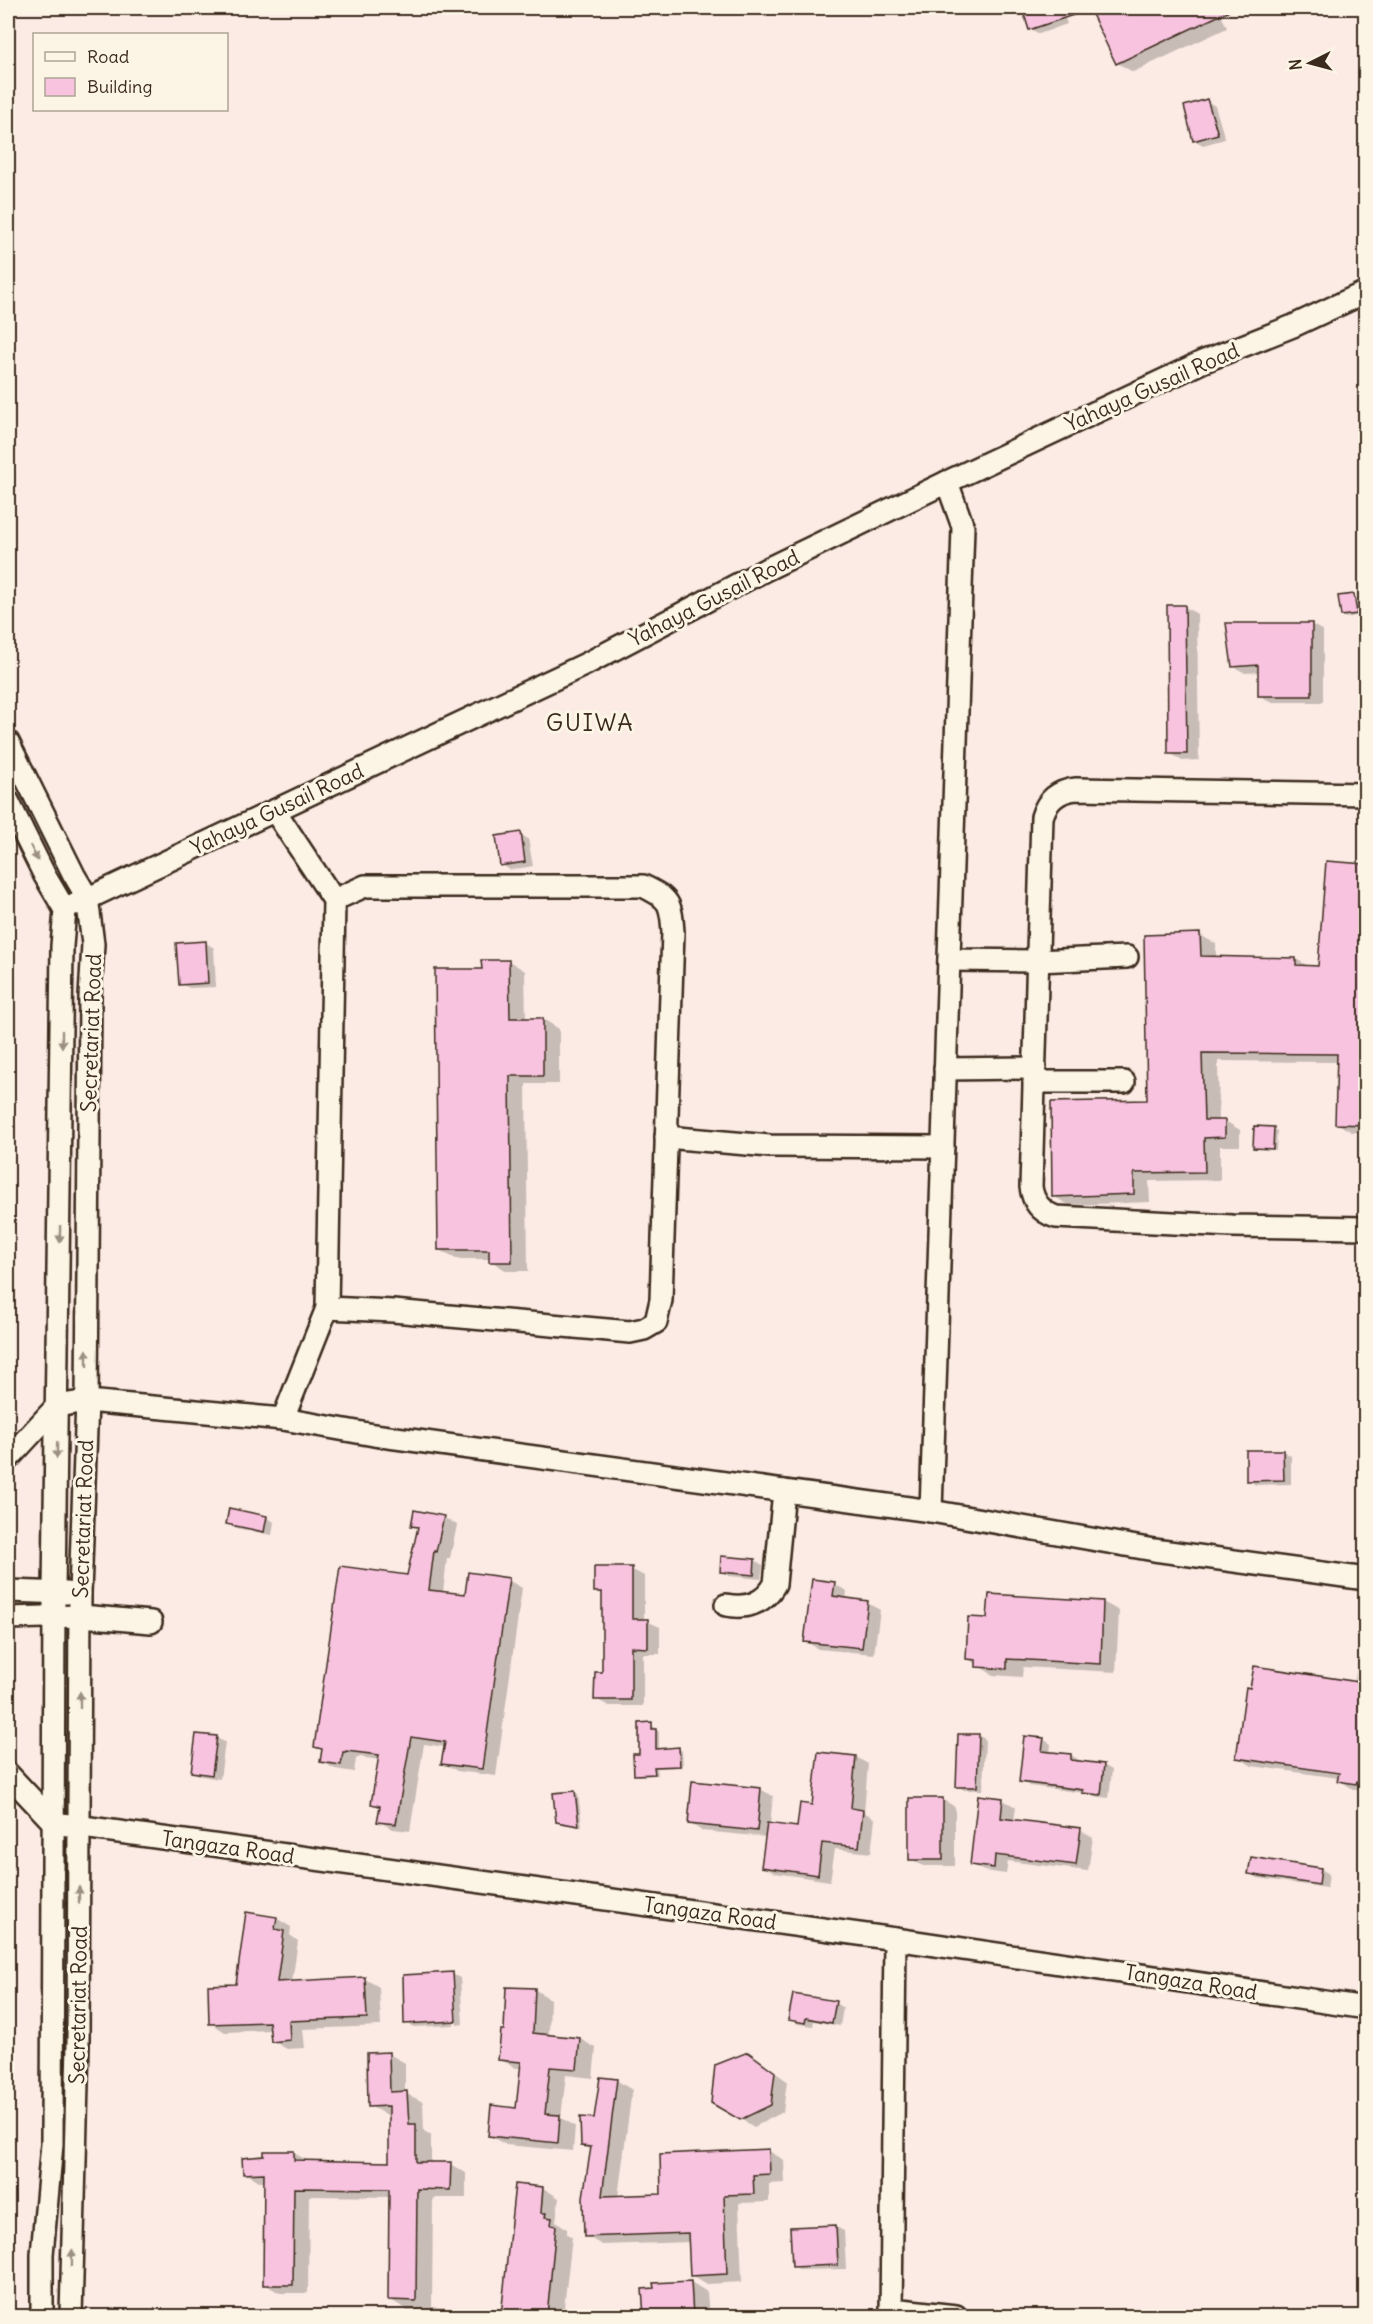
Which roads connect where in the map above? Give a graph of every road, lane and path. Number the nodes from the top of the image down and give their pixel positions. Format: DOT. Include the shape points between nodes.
graph roads {
  1 [pos="1365,292"];
  2 [pos="946,482"];
  3 [pos="8,742"];
  4 [pos="1365,794"];
  5 [pos="8,801"];
  6 [pos="275,811"];
  7 [pos="87,897"];
  8 [pos="334,900"];
  9 [pos="66,910"];
  10 [pos="1127,957"];
  11 [pos="949,960"];
  12 [pos="1037,961"];
  13 [pos="945,1069"];
  14 [pos="1035,1075"];
  15 [pos="1124,1082"];
  16 [pos="666,1137"];
  17 [pos="943,1147"];
  18 [pos="1365,1228"];
  19 [pos="327,1308"];
  20 [pos="87,1401"];
  21 [pos="57,1406"];
  22 [pos="283,1419"];
  23 [pos="8,1459"];
  24 [pos="784,1491"];
  25 [pos="931,1511"];
  26 [pos="1365,1579"];
  27 [pos="8,1591"];
  28 [pos="54,1593"];
  29 [pos="80,1593"];
  30 [pos="726,1605"];
  31 [pos="81,1617"];
  32 [pos="8,1618"];
  33 [pos="55,1618"];
  34 [pos="151,1622"];
  35 [pos="8,1774"];
  36 [pos="54,1823"];
  37 [pos="79,1827"];
  38 [pos="894,1939"];
  39 [pos="1365,2008"];
  40 [pos="892,2313"];
  41 [pos="42,2316"];
  42 [pos="71,2316"];
  43 [pos="956,2316"];
  1 -- 2 [label="street, Yahaya Gusail Road" via="1202,362"];
  2 -- 6 [label="street, Yahaya Gusail Road" via="765,570 586,664"];
  2 -- 11 [label="street" via="963,527"];
  3 -- 7 [label="street, Secretariat Road"];
  4 -- 12 [label="street" via="1076,789 1059,793 1047,803 1042,817"];
  5 -- 9 [label="street, one-way"];
  6 -- 7 [label="street, Yahaya Gusail Road"];
  6 -- 8 [label="street"];
  7 -- 9 [label="street, Yahaya Gusail Road"];
  20 -- 7 [label="street, Secretariat Road, one-way" via="93,944"];
  8 -- 16 [label="street" via="365,886 643,886 662,895 672,909 673,932"];
  8 -- 19 [label="street"];
  9 -- 21 [label="street, Secretariat Road, one-way" via="62,946"];
  10 -- 12 [label="street"];
  11 -- 12 [label="street"];
  11 -- 13 [label="street"];
  12 -- 14 [label="street"];
  13 -- 14 [label="street"];
  13 -- 17 [label="street"];
  14 -- 15 [label="street"];
  14 -- 18 [label="street" via="1032,1194 1049,1215 1232,1226"];
  16 -- 17 [label="street" via="770,1146"];
  16 -- 19 [label="street" via="661,1300 656,1322 644,1329 630,1332"];
  17 -- 25 [label="street"];
  19 -- 22 [label="street"];
  20 -- 21 [label="street"];
  20 -- 22 [label="street"];
  20 -- 29 [label="street, Secretariat Road"];
  21 -- 23 [label="street"];
  21 -- 28 [label="street, Secretariat Road, one-way"];
  22 -- 24 [label="street"];
  24 -- 25 [label="street"];
  24 -- 30 [label="street" via="775,1584 768,1596 755,1605"];
  25 -- 26 [label="street" via="1154,1550"];
  27 -- 28 [label="street"];
  28 -- 29 [label="street"];
  28 -- 33 [label="street, Secretariat Road"];
  29 -- 31 [label="street, Secretariat Road"];
  31 -- 33 [label="street"];
  31 -- 34 [label="street"];
  37 -- 31 [label="street, Secretariat Road, one-way"];
  32 -- 33 [label="street"];
  33 -- 36 [label="street, Secretariat Road"];
  35 -- 36 [label="street"];
  36 -- 37 [label="street, Tangaza Road"];
  36 -- 41 [label="street, Secretariat Road" via="52,2145 42,2254"];
  37 -- 38 [label="street, Tangaza Road"];
  42 -- 37 [label="street, Secretariat Road, one-way"];
  38 -- 39 [label="street, Tangaza Road"];
  38 -- 40 [label="street"];
  40 -- 43 [label="street"];
}
